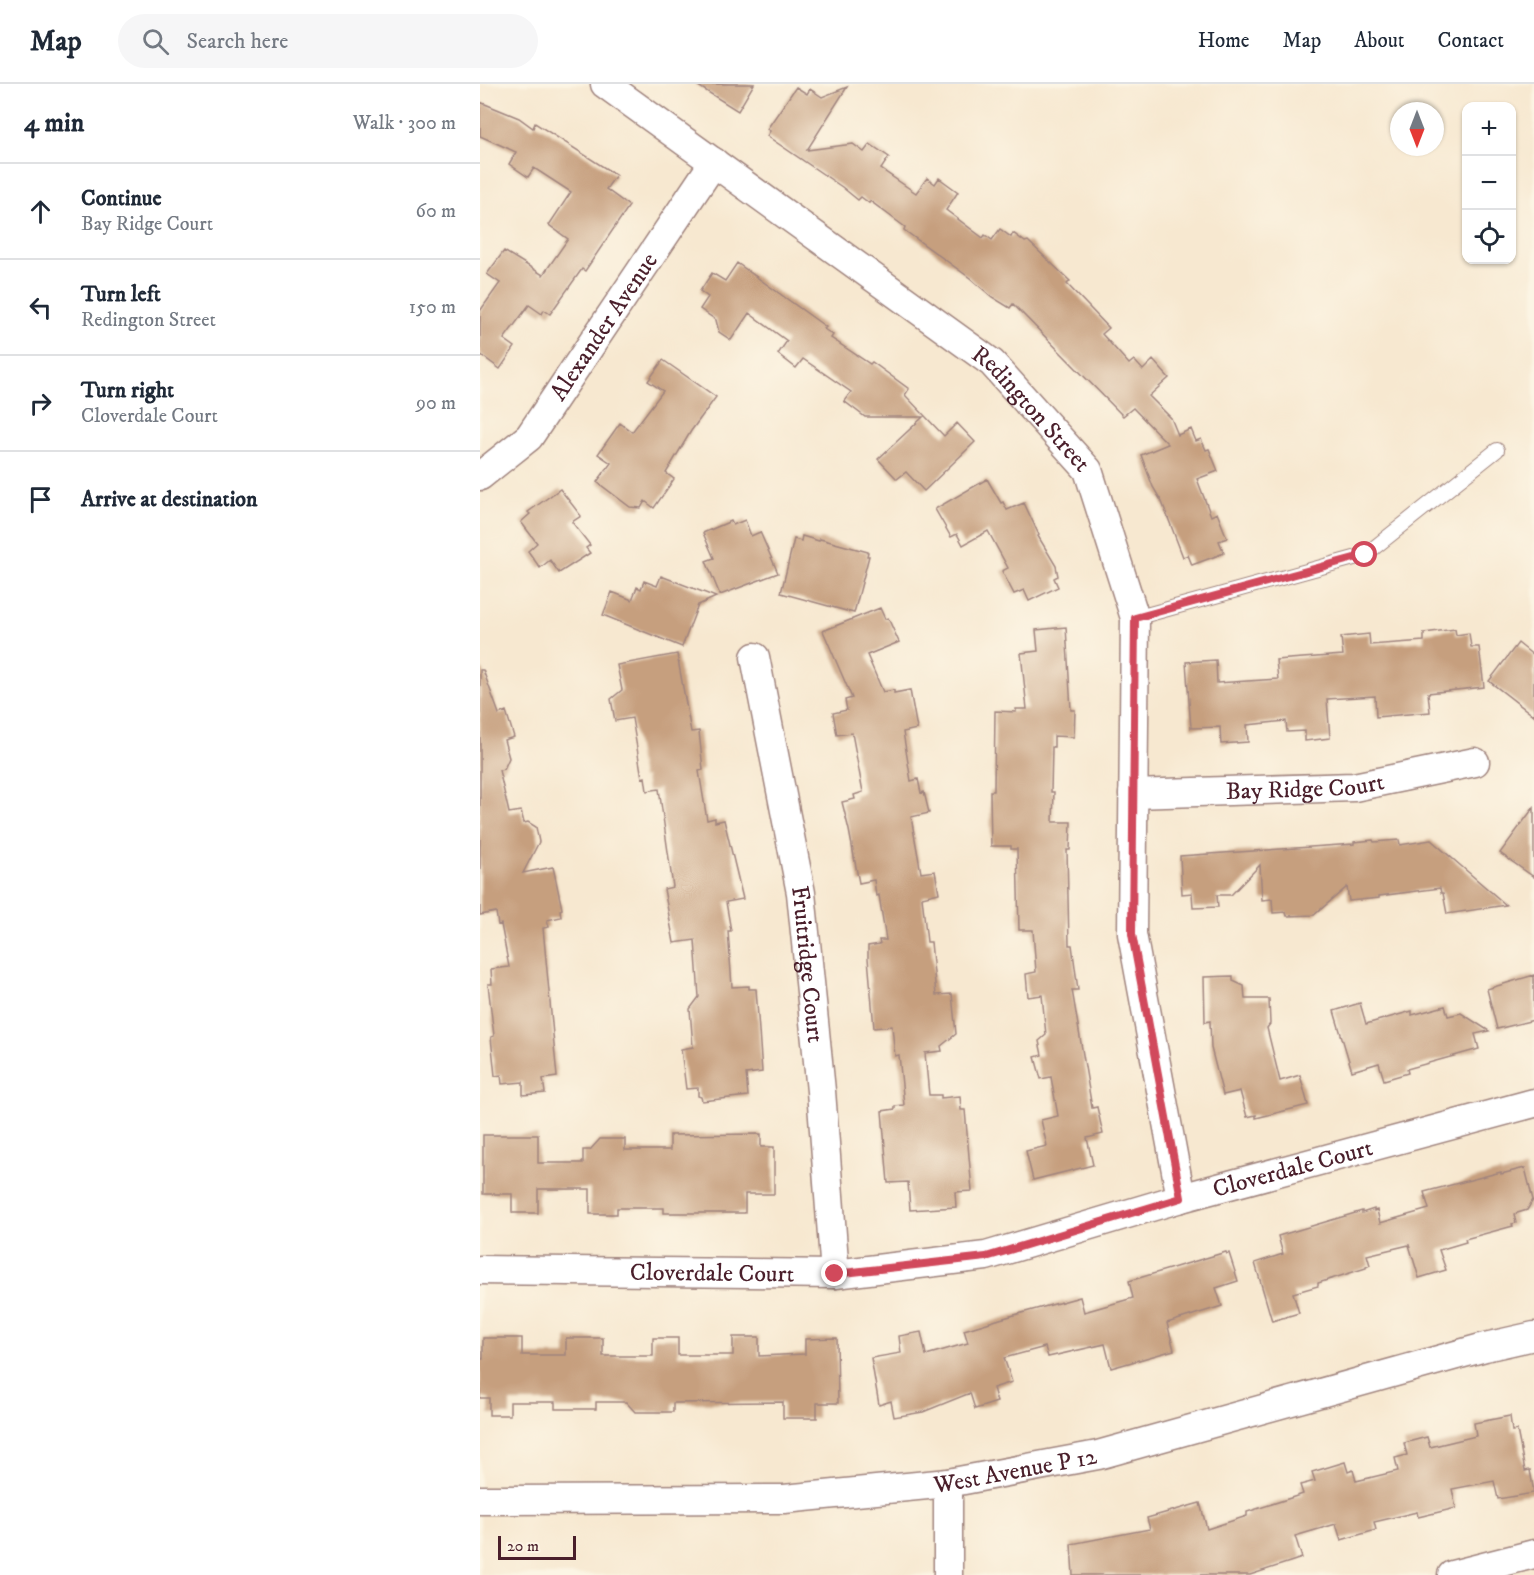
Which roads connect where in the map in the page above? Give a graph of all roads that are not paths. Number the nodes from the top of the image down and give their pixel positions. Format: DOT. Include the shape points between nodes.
graph roads {
  1 [pos="605,84"];
  2 [pos="714,162"];
  3 [pos="1497,450"];
  4 [pos="480,476"];
  5 [pos="1135,618"];
  6 [pos="755,657"];
  7 [pos="1475,762"];
  8 [pos="1133,794"];
  9 [pos="1534,1103"];
  10 [pos="1181,1198"];
  11 [pos="480,1270"];
  12 [pos="835,1274"];
  13 [pos="1534,1336"];
  14 [pos="948,1483"];
  15 [pos="480,1500"];
  16 [pos="1534,1554"];
  17 [pos="948,1575"];
  18 [pos="1452,1575"];
  1 -- 2 [label="street, Redington Street"];
  2 -- 4 [label="street, Alexander Avenue" via="529,437"];
  2 -- 5 [label="street, Redington Street" via="992,363 1088,470"];
  3 -- 5 [label="lane" via="1365,555"];
  5 -- 8 [label="street, Redington Street"];
  6 -- 12 [label="street, Fruitridge Court" via="801,893"];
  7 -- 8 [label="street, Bay Ridge Court" via="1354,787"];
  8 -- 10 [label="street, Redington Street" via="1132,934"];
  9 -- 10 [label="street, Cloverdale Court"];
  10 -- 12 [label="street, Cloverdale Court" via="986,1257"];
  11 -- 12 [label="street, Cloverdale Court"];
  13 -- 14 [label="street, West Avenue P 12" via="1098,1455"];
  14 -- 15 [label="street, West Avenue P 12" via="784,1499"];
  14 -- 17 [label="street"];
  16 -- 18 [label="street"];
}
